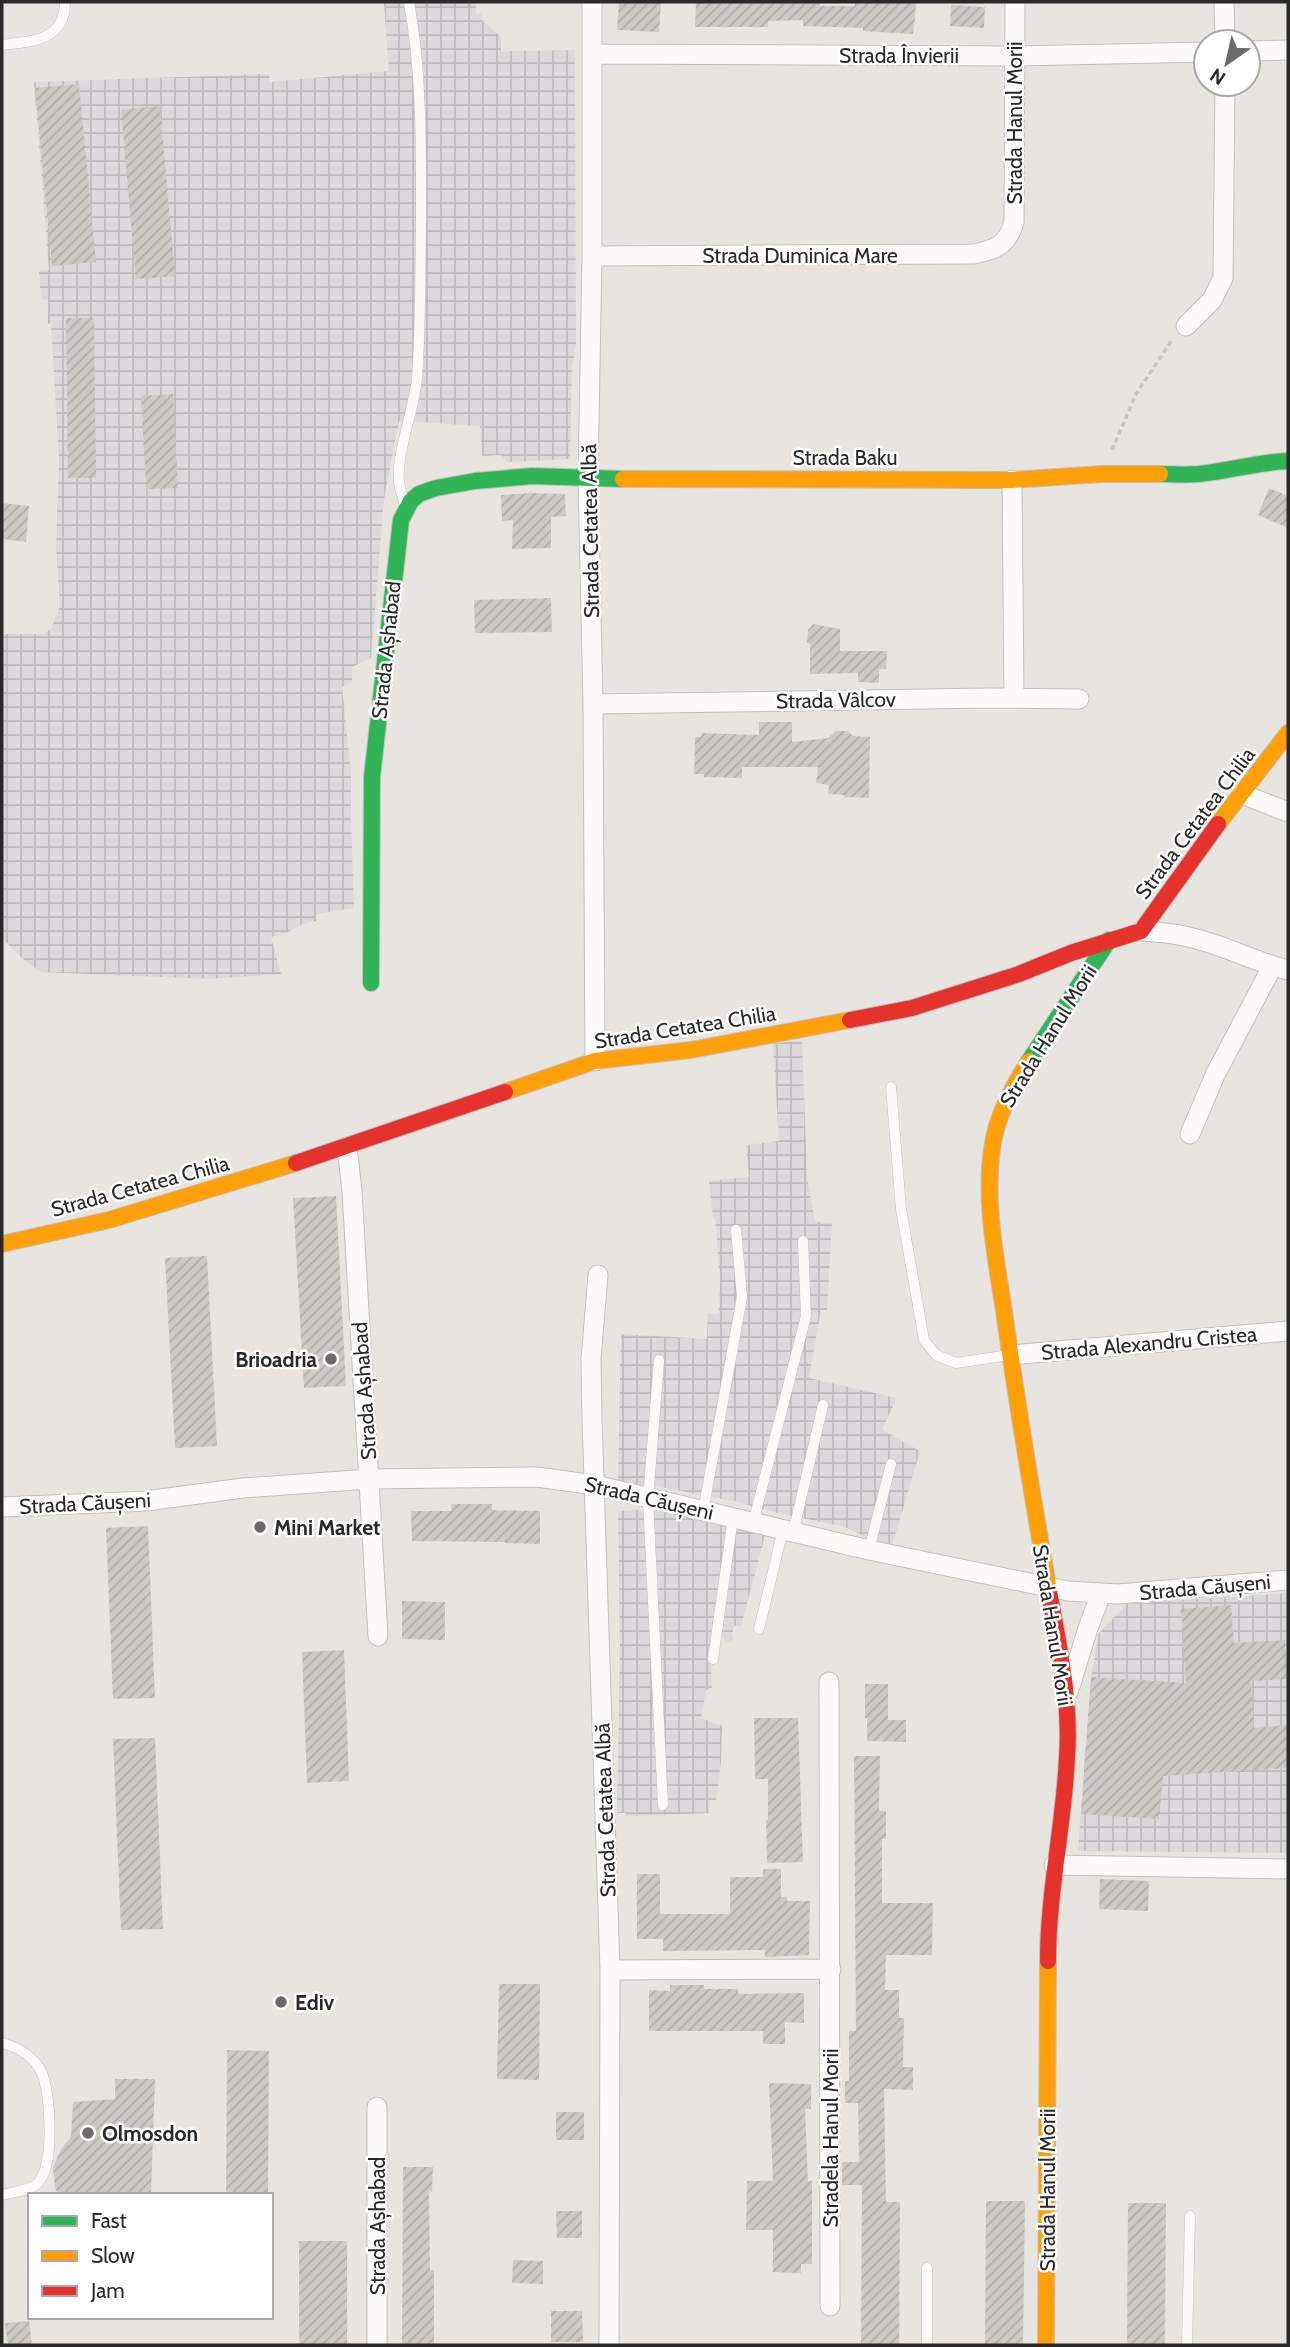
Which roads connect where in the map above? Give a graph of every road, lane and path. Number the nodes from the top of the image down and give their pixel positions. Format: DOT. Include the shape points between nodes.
graph roads {
  1 [pos="65,2"];
  2 [pos="409,2"];
  3 [pos="592,2"];
  4 [pos="1015,2"];
  5 [pos="1224,2"];
  6 [pos="1225,28"];
  7 [pos="2,45"];
  8 [pos="1288,50"];
  9 [pos="1262,51"];
  10 [pos="1192,52"];
  11 [pos="592,54"];
  12 [pos="1015,56"];
  13 [pos="1225,98"];
  14 [pos="1005,242"];
  15 [pos="592,256"];
  16 [pos="1186,326"];
  17 [pos="1288,461"];
  18 [pos="1102,474"];
  19 [pos="588,479"];
  20 [pos="1012,480"];
  21 [pos="406,507"];
  22 [pos="1014,697"];
  23 [pos="1079,699"];
  24 [pos="593,704"];
  25 [pos="1288,733"];
  26 [pos="1242,794"];
  27 [pos="1288,812"];
  28 [pos="1141,931"];
  29 [pos="1109,940"];
  30 [pos="1280,969"];
  31 [pos="371,983"];
  32 [pos="594,1060"];
  33 [pos="891,1087"];
  34 [pos="1190,1134"];
  35 [pos="347,1147"];
  36 [pos="736,1230"];
  37 [pos="803,1241"];
  38 [pos="2,1244"];
  39 [pos="598,1275"];
  40 [pos="1288,1331"];
  41 [pos="1010,1355"];
  42 [pos="659,1360"];
  43 [pos="823,1405"];
  44 [pos="891,1464"];
  45 [pos="370,1479"];
  46 [pos="595,1485"];
  47 [pos="648,1499"];
  48 [pos="2,1507"];
  49 [pos="704,1511"];
  50 [pos="733,1518"];
  51 [pos="753,1523"];
  52 [pos="788,1531"];
  53 [pos="869,1550"];
  54 [pos="1288,1580"];
  55 [pos="1049,1588"];
  56 [pos="1101,1594"];
  57 [pos="759,1629"];
  58 [pos="378,1636"];
  59 [pos="713,1659"];
  60 [pos="829,1682"];
  61 [pos="1066,1698"];
  62 [pos="663,1805"];
  63 [pos="1054,1865"];
  64 [pos="1288,1869"];
  65 [pos="831,1969"];
  66 [pos="610,1970"];
  67 [pos="2,2043"];
  68 [pos="377,2107"];
  69 [pos="2,2195"];
  70 [pos="1190,2216"];
  71 [pos="928,2269"];
  72 [pos="830,2306"];
  73 [pos="377,2345"];
  74 [pos="608,2345"];
  75 [pos="927,2345"];
  76 [pos="1045,2345"];
  77 [pos="1186,2345"];
  1 -- 7 [label="lane" via="64,15 51,34 37,41"];
  2 -- 21 [label="lane" via="422,109 417,379 399,484"];
  3 -- 11 [label="street, Strada Cetatea Albă"];
  4 -- 12 [label="street, Strada Hanul Morii"];
  5 -- 6 [label="street"];
  8 -- 9 [label="street"];
  10 -- 12 [label="street, Strada Învierii"];
  11 -- 12 [label="street, Strada Învierii"];
  11 -- 15 [label="street, Strada Cetatea Albă"];
  12 -- 14 [label="street, Strada Hanul Morii" via="1014,222"];
  13 -- 16 [label="street" via="1223,278 1212,300"];
  14 -- 15 [label="street, Strada Duminica Mare" via="974,254"];
  15 -- 19 [label="street, Strada Cetatea Albă"];
  16 -- 18 [label="path" via="1168,344 1136,394"];
  17 -- 18 [label="street, Strada Baku" via="1197,474"];
  18 -- 20 [label="street, Strada Baku"];
  19 -- 20 [label="street, Strada Baku"];
  19 -- 21 [label="street" via="547,475 475,481 419,494"];
  19 -- 24 [label="street, Strada Cetatea Albă"];
  20 -- 22 [label="street"];
  21 -- 31 [label="street, Strada Așhabad" via="399,534 372,777"];
  22 -- 23 [label="street, Strada Vâlcov"];
  22 -- 24 [label="street, Strada Vâlcov"];
  24 -- 32 [label="street, Strada Cetatea Albă"];
  25 -- 26 [label="street, Strada Cetatea Chilia"];
  26 -- 27 [label="street"];
  26 -- 28 [label="street, Strada Cetatea Chilia"];
  28 -- 29 [label="street, Strada Cetatea Chilia"];
  28 -- 30 [label="street" via="1201,940"];
  29 -- 32 [label="street, Strada Cetatea Chilia" via="912,1008 691,1050"];
  29 -- 41 [label="street, Strada Hanul Morii" via="1011,1091 992,1147 993,1231"];
  30 -- 34 [label="street" via="1215,1075"];
  32 -- 35 [label="street, Strada Cetatea Chilia"];
  33 -- 41 [label="lane" via="901,1209 925,1340 936,1354 956,1363"];
  35 -- 38 [label="street, Strada Cetatea Chilia" via="122,1216"];
  35 -- 45 [label="street, Strada Așhabad"];
  36 -- 49 [label="lane" via="742,1297"];
  37 -- 51 [label="lane" via="806,1316"];
  39 -- 46 [label="street, Strada Cetatea Albă" via="591,1359"];
  40 -- 41 [label="street, Strada Alexandru Cristea"];
  41 -- 55 [label="street, Strada Hanul Morii"];
  42 -- 47 [label="lane"];
  43 -- 52 [label="lane"];
  44 -- 53 [label="lane"];
  45 -- 46 [label="street, Strada Căușeni" via="537,1477"];
  45 -- 48 [label="street, Strada Căușeni" via="146,1501"];
  45 -- 58 [label="street, Strada Așhabad"];
  46 -- 47 [label="street, Strada Căușeni"];
  46 -- 66 [label="street, Strada Cetatea Albă"];
  47 -- 49 [label="street, Strada Căușeni"];
  47 -- 62 [label="lane"];
  49 -- 50 [label="street, Strada Căușeni"];
  50 -- 51 [label="street, Strada Căușeni"];
  50 -- 59 [label="lane"];
  51 -- 52 [label="street, Strada Căușeni"];
  52 -- 53 [label="street, Strada Căușeni"];
  52 -- 57 [label="lane"];
  53 -- 55 [label="street, Strada Căușeni"];
  54 -- 56 [label="street, Strada Căușeni"];
  55 -- 56 [label="street, Strada Căușeni"];
  55 -- 61 [label="street, Strada Hanul Morii"];
  56 -- 61 [label="street"];
  60 -- 65 [label="street, Stradela Hanul Morii"];
  61 -- 63 [label="street, Strada Hanul Morii" via="1069,1743"];
  63 -- 64 [label="street"];
  63 -- 76 [label="street, Strada Hanul Morii" via="1048,1928"];
  65 -- 66 [label="street"];
  65 -- 72 [label="street, Stradela Hanul Morii"];
  66 -- 74 [label="street, Strada Cetatea Albă"];
  67 -- 69 [label="lane" via="28,2055 39,2068 46,2083 51,2146 37,2184"];
  68 -- 73 [label="street, Strada Așhabad"];
  70 -- 77 [label="lane"];
  71 -- 75 [label="lane"];
}
